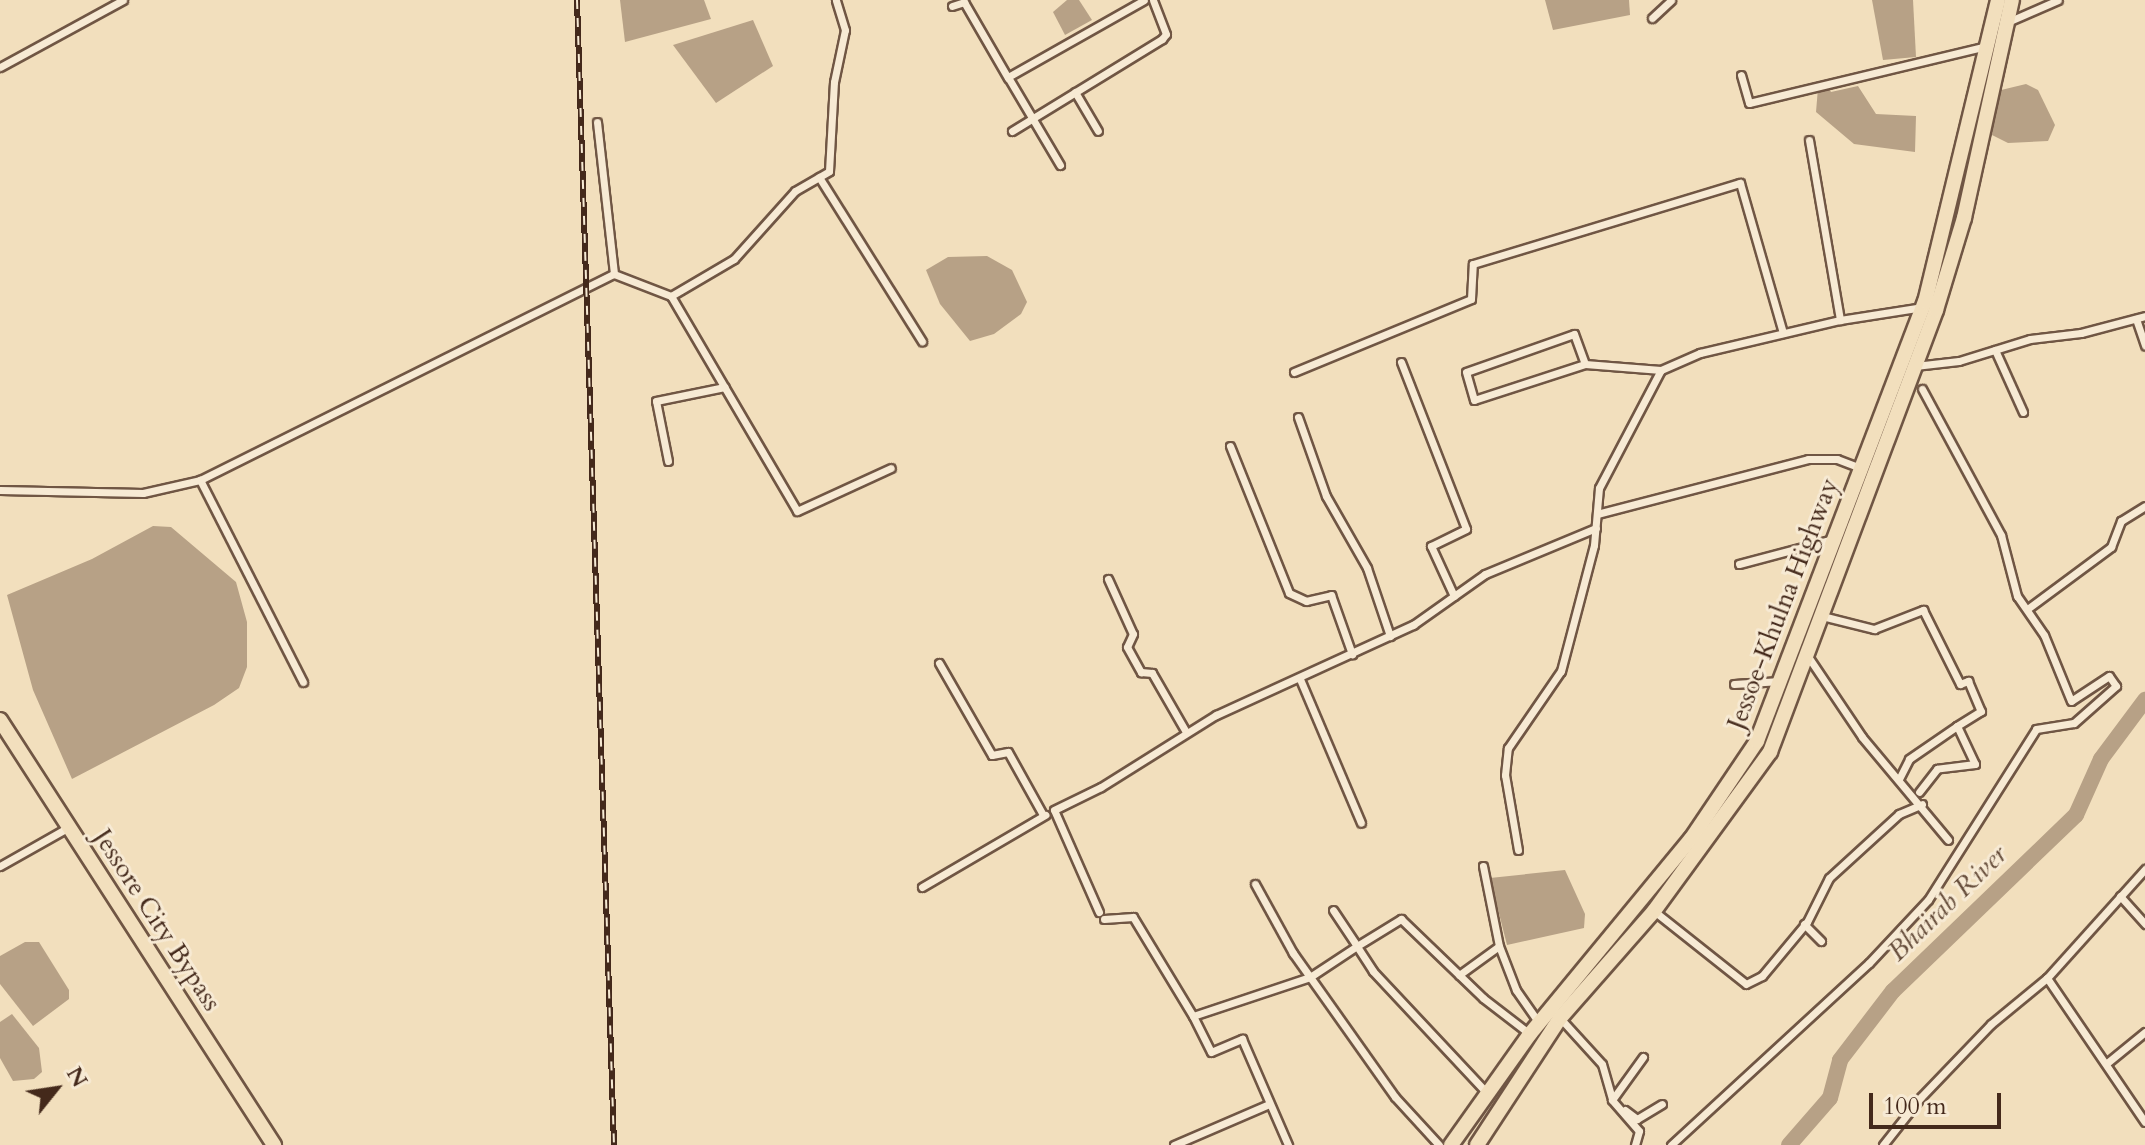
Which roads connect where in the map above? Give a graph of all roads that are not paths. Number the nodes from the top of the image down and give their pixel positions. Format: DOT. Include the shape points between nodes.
graph roads {
  1 [pos="123,0"];
  2 [pos="836,0"];
  3 [pos="1144,0"];
  4 [pos="1153,0"];
  5 [pos="1671,0"];
  6 [pos="1998,0"];
  7 [pos="2012,0"];
  8 [pos="2058,0"];
  9 [pos="952,6"];
  10 [pos="1652,18"];
  11 [pos="2008,22"];
  12 [pos="1988,46"];
  13 [pos="0,67"];
  14 [pos="1741,75"];
  15 [pos="1008,78"];
  16 [pos="1075,92"];
  17 [pos="1032,118"];
  18 [pos="597,122"];
  19 [pos="1012,131"];
  20 [pos="1098,131"];
  21 [pos="1809,140"];
  22 [pos="1060,165"];
  23 [pos="819,177"];
  24 [pos="614,274"];
  25 [pos="671,296"];
  26 [pos="1923,307"];
  27 [pos="2145,316"];
  28 [pos="2136,319"];
  29 [pos="1840,320"];
  30 [pos="1783,333"];
  31 [pos="922,341"];
  32 [pos="2145,345"];
  33 [pos="1995,350"];
  34 [pos="1401,362"];
  35 [pos="1585,364"];
  36 [pos="1900,365"];
  37 [pos="1917,367"];
  38 [pos="1661,370"];
  39 [pos="1294,372"];
  40 [pos="725,387"];
  41 [pos="1922,389"];
  42 [pos="2023,412"];
  43 [pos="1298,417"];
  44 [pos="1230,446"];
  45 [pos="668,461"];
  46 [pos="891,468"];
  47 [pos="1861,468"];
  48 [pos="200,480"];
  49 [pos="0,490"];
  50 [pos="2145,506"];
  51 [pos="1597,514"];
  52 [pos="1596,528"];
  53 [pos="1833,539"];
  54 [pos="1739,564"];
  55 [pos="1108,579"];
  56 [pos="1454,596"];
  57 [pos="2030,607"];
  58 [pos="1820,615"];
  59 [pos="1390,636"];
  60 [pos="1805,653"];
  61 [pos="1352,654"];
  62 [pos="939,663"];
  63 [pos="1300,679"];
  64 [pos="1780,681"];
  65 [pos="303,682"];
  66 [pos="1734,684"];
  67 [pos="0,720"];
  68 [pos="1957,726"];
  69 [pos="1186,732"];
  70 [pos="1899,779"];
  71 [pos="1919,792"];
  72 [pos="1922,804"];
  73 [pos="1054,810"];
  74 [pos="1043,815"];
  75 [pos="1361,823"];
  76 [pos="69,827"];
  77 [pos="1948,840"];
  78 [pos="1518,850"];
  79 [pos="0,866"];
  80 [pos="1483,866"];
  81 [pos="2145,869"];
  82 [pos="1255,884"];
  83 [pos="922,887"];
  84 [pos="2120,896"];
  85 [pos="1333,910"];
  86 [pos="1654,911"];
  87 [pos="1804,924"];
  88 [pos="2145,924"];
  89 [pos="1821,941"];
  90 [pos="1357,946"];
  91 [pos="1499,946"];
  92 [pos="1459,975"];
  93 [pos="1310,977"];
  94 [pos="2047,978"];
  95 [pos="1193,1016"];
  96 [pos="1560,1018"];
  97 [pos="1536,1019"];
  98 [pos="2145,1032"];
  99 [pos="1530,1034"];
  100 [pos="1643,1057"];
  101 [pos="2107,1063"];
  102 [pos="1488,1094"];
  103 [pos="1612,1100"];
  104 [pos="1269,1104"];
  105 [pos="1662,1104"];
  106 [pos="2145,1122"];
  107 [pos="274,1145"];
  108 [pos="1174,1145"];
  109 [pos="1288,1145"];
  110 [pos="1439,1145"];
  111 [pos="1451,1145"];
  112 [pos="1477,1145"];
  113 [pos="1635,1145"];
  114 [pos="1671,1145"];
  115 [pos="1883,1145"];
  1 -- 13 [label="street"];
  2 -- 23 [label="street" via="845,30 834,82 829,171"];
  3 -- 15 [label="street"];
  4 -- 16 [label="street" via="1166,34 1162,39"];
  5 -- 10 [label="street"];
  6 -- 12 [label="highway, Jessoe-Khulna Highway"];
  7 -- 11 [label="highway, Jessoe-Khulna Highway"];
  8 -- 11 [label="street"];
  9 -- 15 [label="street" via="964,2"];
  11 -- 37 [label="highway, Jessoe-Khulna Highway" via="1964,218"];
  12 -- 14 [label="street" via="1749,103"];
  12 -- 26 [label="highway, Jessoe-Khulna Highway"];
  15 -- 17 [label="street"];
  16 -- 17 [label="street"];
  16 -- 20 [label="street"];
  17 -- 19 [label="street"];
  17 -- 22 [label="street"];
  18 -- 24 [label="street"];
  21 -- 29 [label="street"];
  23 -- 25 [label="street" via="795,191 734,259"];
  23 -- 31 [label="street"];
  24 -- 25 [label="street"];
  24 -- 48 [label="street"];
  25 -- 40 [label="street"];
  26 -- 29 [label="street"];
  26 -- 36 [label="highway, Jessoe-Khulna Highway"];
  27 -- 28 [label="street"];
  28 -- 32 [label="street"];
  28 -- 33 [label="street"];
  29 -- 30 [label="street"];
  30 -- 38 [label="street" via="1674,360"];
  30 -- 39 [label="street" via="1740,183 1473,264 1471,299"];
  33 -- 37 [label="street"];
  33 -- 42 [label="street"];
  34 -- 56 [label="street" via="1466,529 1431,546"];
  35 -- 35 [label="street" via="1474,400 1466,372 1574,334"];
  35 -- 38 [label="street"];
  36 -- 37 [label="street"];
  36 -- 47 [label="highway, Jessoe-Khulna Highway"];
  37 -- 58 [label="highway, Jessoe-Khulna Highway"];
  38 -- 51 [label="street" via="1605,471"];
  40 -- 45 [label="street" via="656,401"];
  40 -- 46 [label="street" via="797,511"];
  41 -- 114 [label="street" via="2001,535 2017,596 2044,635 2071,701 2109,676 2116,686 2074,723 2036,729 1928,900 1869,963"];
  43 -- 59 [label="street" via="1326,496 1367,568"];
  44 -- 61 [label="street" via="1289,593 1306,601 1331,595"];
  47 -- 51 [label="street" via="1837,459 1808,459"];
  47 -- 53 [label="highway, Jessoe-Khulna Highway"];
  48 -- 49 [label="street" via="143,493"];
  48 -- 65 [label="street"];
  50 -- 57 [label="street" via="2121,521 2111,547"];
  51 -- 52 [label="street"];
  52 -- 56 [label="street" via="1485,574"];
  52 -- 78 [label="street" via="1561,671 1508,748 1505,775"];
  53 -- 54 [label="street"];
  53 -- 64 [label="highway, Jessoe-Khulna Highway"];
  55 -- 69 [label="street" via="1133,634 1127,647 1141,672 1152,673"];
  56 -- 59 [label="street"];
  58 -- 60 [label="highway, Jessoe-Khulna Highway"];
  58 -- 68 [label="street" via="1874,629 1923,610 1960,684 1968,681 1981,711"];
  59 -- 61 [label="street"];
  60 -- 70 [label="street" via="1862,737"];
  60 -- 86 [label="highway, Jessoe-Khulna Highway" via="1760,771"];
  61 -- 63 [label="street"];
  62 -- 74 [label="street" via="992,755 1008,752"];
  63 -- 69 [label="street"];
  63 -- 75 [label="street"];
  64 -- 66 [label="street"];
  64 -- 99 [label="highway, Jessoe-Khulna Highway" via="1757,741 1723,797"];
  67 -- 76 [label="highway, Jessore City Bypass"];
  68 -- 70 [label="street" via="1909,759"];
  68 -- 71 [label="street" via="1975,764 1937,769"];
  69 -- 73 [label="street" via="1101,787"];
  70 -- 72 [label="street"];
  72 -- 77 [label="street"];
  72 -- 87 [label="street" via="1899,814 1829,878"];
  73 -- 74 [label="street"];
  73 -- 95 [label="street" via="1102,915 1133,917"];
  74 -- 83 [label="street"];
  76 -- 79 [label="street"];
  76 -- 107 [label="highway, Jessore City Bypass"];
  80 -- 91 [label="street"];
  81 -- 84 [label="street"];
  82 -- 93 [label="street"];
  84 -- 88 [label="street"];
  84 -- 94 [label="street"];
  85 -- 90 [label="street"];
  86 -- 87 [label="street" via="1746,984 1762,976"];
  86 -- 96 [label="highway, Jessoe-Khulna Highway"];
  87 -- 89 [label="street"];
  90 -- 92 [label="street" via="1401,919"];
  90 -- 93 [label="street"];
  90 -- 102 [label="street" via="1373,971"];
  91 -- 92 [label="street"];
  91 -- 97 [label="street" via="1516,990"];
  92 -- 99 [label="street"];
  93 -- 95 [label="street"];
  93 -- 110 [label="street" via="1403,1106"];
  94 -- 101 [label="street"];
  94 -- 115 [label="street" via="1991,1024"];
  95 -- 104 [label="street" via="1211,1052 1242,1039"];
  96 -- 103 [label="street" via="1602,1064"];
  96 -- 112 [label="highway, Jessoe-Khulna Highway"];
  98 -- 101 [label="street"];
  99 -- 102 [label="highway, Jessoe-Khulna Highway"];
  100 -- 103 [label="street"];
  101 -- 106 [label="street"];
  102 -- 111 [label="highway, Jessoe-Khulna Highway"];
  103 -- 105 [label="street" via="1637,1119"];
  103 -- 113 [label="street" via="1639,1131"];
  104 -- 108 [label="street"];
  104 -- 109 [label="street"];
}
